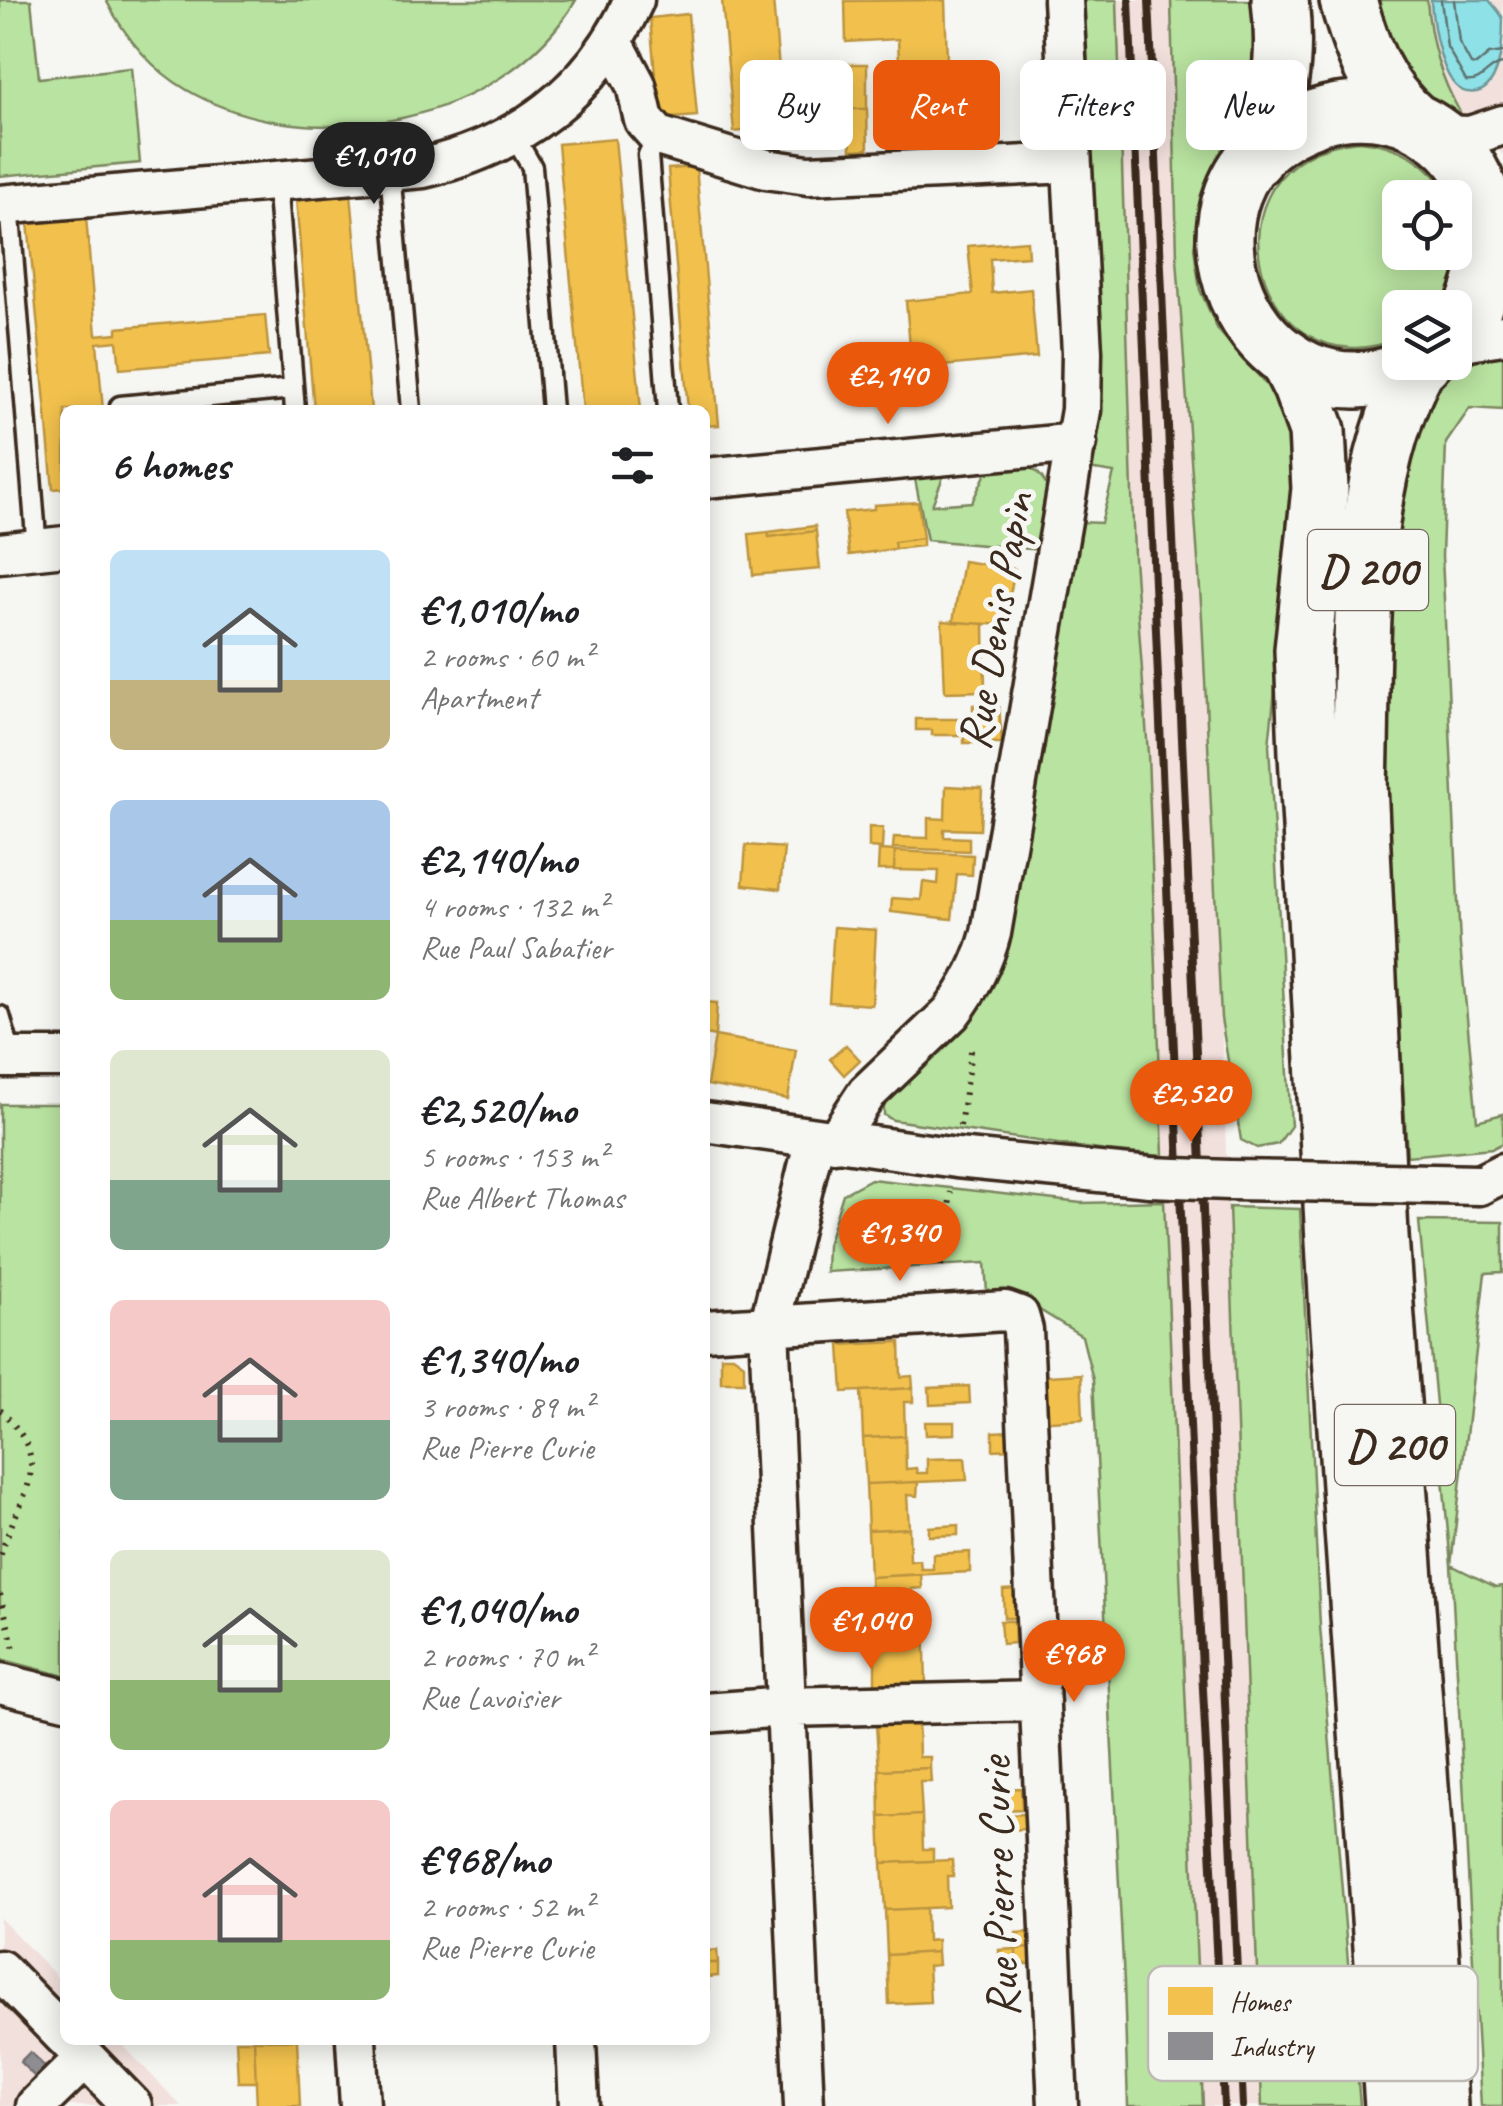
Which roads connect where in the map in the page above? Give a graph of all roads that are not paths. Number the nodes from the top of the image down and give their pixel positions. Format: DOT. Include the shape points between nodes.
graph roads {
  1 [pos="634,0"];
  2 [pos="1064,0"];
  3 [pos="1280,0"];
  4 [pos="1348,0"];
  5 [pos="612,42"];
  6 [pos="1503,125"];
  7 [pos="1426,128"];
  8 [pos="514,136"];
  9 [pos="658,136"];
  10 [pos="1255,159"];
  11 [pos="1071,163"];
  12 [pos="390,172"];
  13 [pos="277,181"];
  14 [pos="5,204"];
  15 [pos="1497,225"];
  16 [pos="1472,310"];
  17 [pos="1503,335"];
  18 [pos="1472,343"];
  19 [pos="1286,358"];
  20 [pos="1382,376"];
  21 [pos="1418,380"];
  22 [pos="293,389"];
  23 [pos="130,405"];
  24 [pos="295,405"];
  25 [pos="411,405"];
  26 [pos="552,405"];
  27 [pos="668,405"];
  28 [pos="1077,443"];
  29 [pos="710,478"];
  30 [pos="34,549"];
  31 [pos="0,1016"];
  32 [pos="6,1058"];
  33 [pos="60,1058"];
  34 [pos="710,1123"];
  35 [pos="825,1141"];
  36 [pos="1495,1182"];
  37 [pos="768,1326"];
  38 [pos="710,1330"];
  39 [pos="9,1673"];
  40 [pos="60,1698"];
  41 [pos="1040,1701"];
  42 [pos="785,1708"];
  43 [pos="710,1713"];
  44 [pos="1383,1966"];
  45 [pos="1431,1966"];
  46 [pos="0,1970"];
  47 [pos="60,2032"];
  48 [pos="73,2045"];
  49 [pos="356,2045"];
  50 [pos="576,2045"];
  51 [pos="1391,2081"];
  52 [pos="1438,2081"];
  53 [pos="36,2106"];
  54 [pos="132,2106"];
  55 [pos="360,2106"];
  56 [pos="579,2106"];
  57 [pos="804,2106"];
  58 [pos="1058,2106"];
  59 [pos="1393,2106"];
  60 [pos="1439,2106"];
  1 -- 5 [label="street"];
  2 -- 11 [label="street, Rue Denis Papin"];
  3 -- 10 [label="main road" via="1280,87"];
  4 -- 7 [label="main road" via="1374,75 1400,109"];
  5 -- 8 [label="street" via="568,96"];
  5 -- 9 [label="street" via="636,86 644,120"];
  6 -- 7 [label="street" via="1470,136"];
  7 -- 10 [label="main road" via="1382,112 1328,113 1281,135"];
  7 -- 15 [label="main road" via="1471,170"];
  8 -- 12 [label="street" via="471,156"];
  8 -- 26 [label="lane" via="532,167"];
  9 -- 11 [label="street" via="808,176"];
  9 -- 27 [label="lane" via="648,155"];
  10 -- 19 [label="main road" via="1230,205 1227,274 1248,322"];
  11 -- 28 [label="street, Rue Denis Papin" via="1082,352"];
  12 -- 13 [label="street"];
  12 -- 25 [label="lane"];
  13 -- 14 [label="street"];
  13 -- 22 [label="lane"];
  14 -- 30 [label="lane"];
  15 -- 16 [label="main road" via="1482,298"];
  17 -- 18 [label="street"];
  19 -- 20 [label="main road" via="1350,379"];
  19 -- 44 [label="main road, D 200" via="1317,431 1320,489 1303,650 1307,754"];
  21 -- 45 [label="main road, D 200" via="1394,414 1372,508 1359,784 1380,1236"];
  22 -- 23 [label="lane"];
  22 -- 24 [label="lane"];
  28 -- 29 [label="street"];
  28 -- 35 [label="street, Rue Denis Papin" via="981,966 951,1013"];
  31 -- 32 [label="lane"];
  32 -- 33 [label="street"];
  34 -- 35 [label="street"];
  35 -- 36 [label="street, bridge" via="1150,1177"];
  35 -- 37 [label="street, Rue Denis Papin"];
  37 -- 38 [label="street, Rue Pierre Curie"];
  37 -- 41 [label="street, Rue Pierre Curie" via="1005,1311 1019,1316"];
  37 -- 42 [label="street, Rue Denis Papin"];
  39 -- 40 [label="street"];
  41 -- 42 [label="street"];
  41 -- 58 [label="street, Rue Pierre Curie"];
  42 -- 43 [label="street"];
  42 -- 57 [label="street, Rue Denis Papin"];
  46 -- 47 [label="street"];
  48 -- 53 [label="street"];
  48 -- 54 [label="street"];
  49 -- 55 [label="street"];
  50 -- 56 [label="street"];
  51 -- 59 [label="main road, D 200"];
  52 -- 60 [label="main road, D 200"];
}
